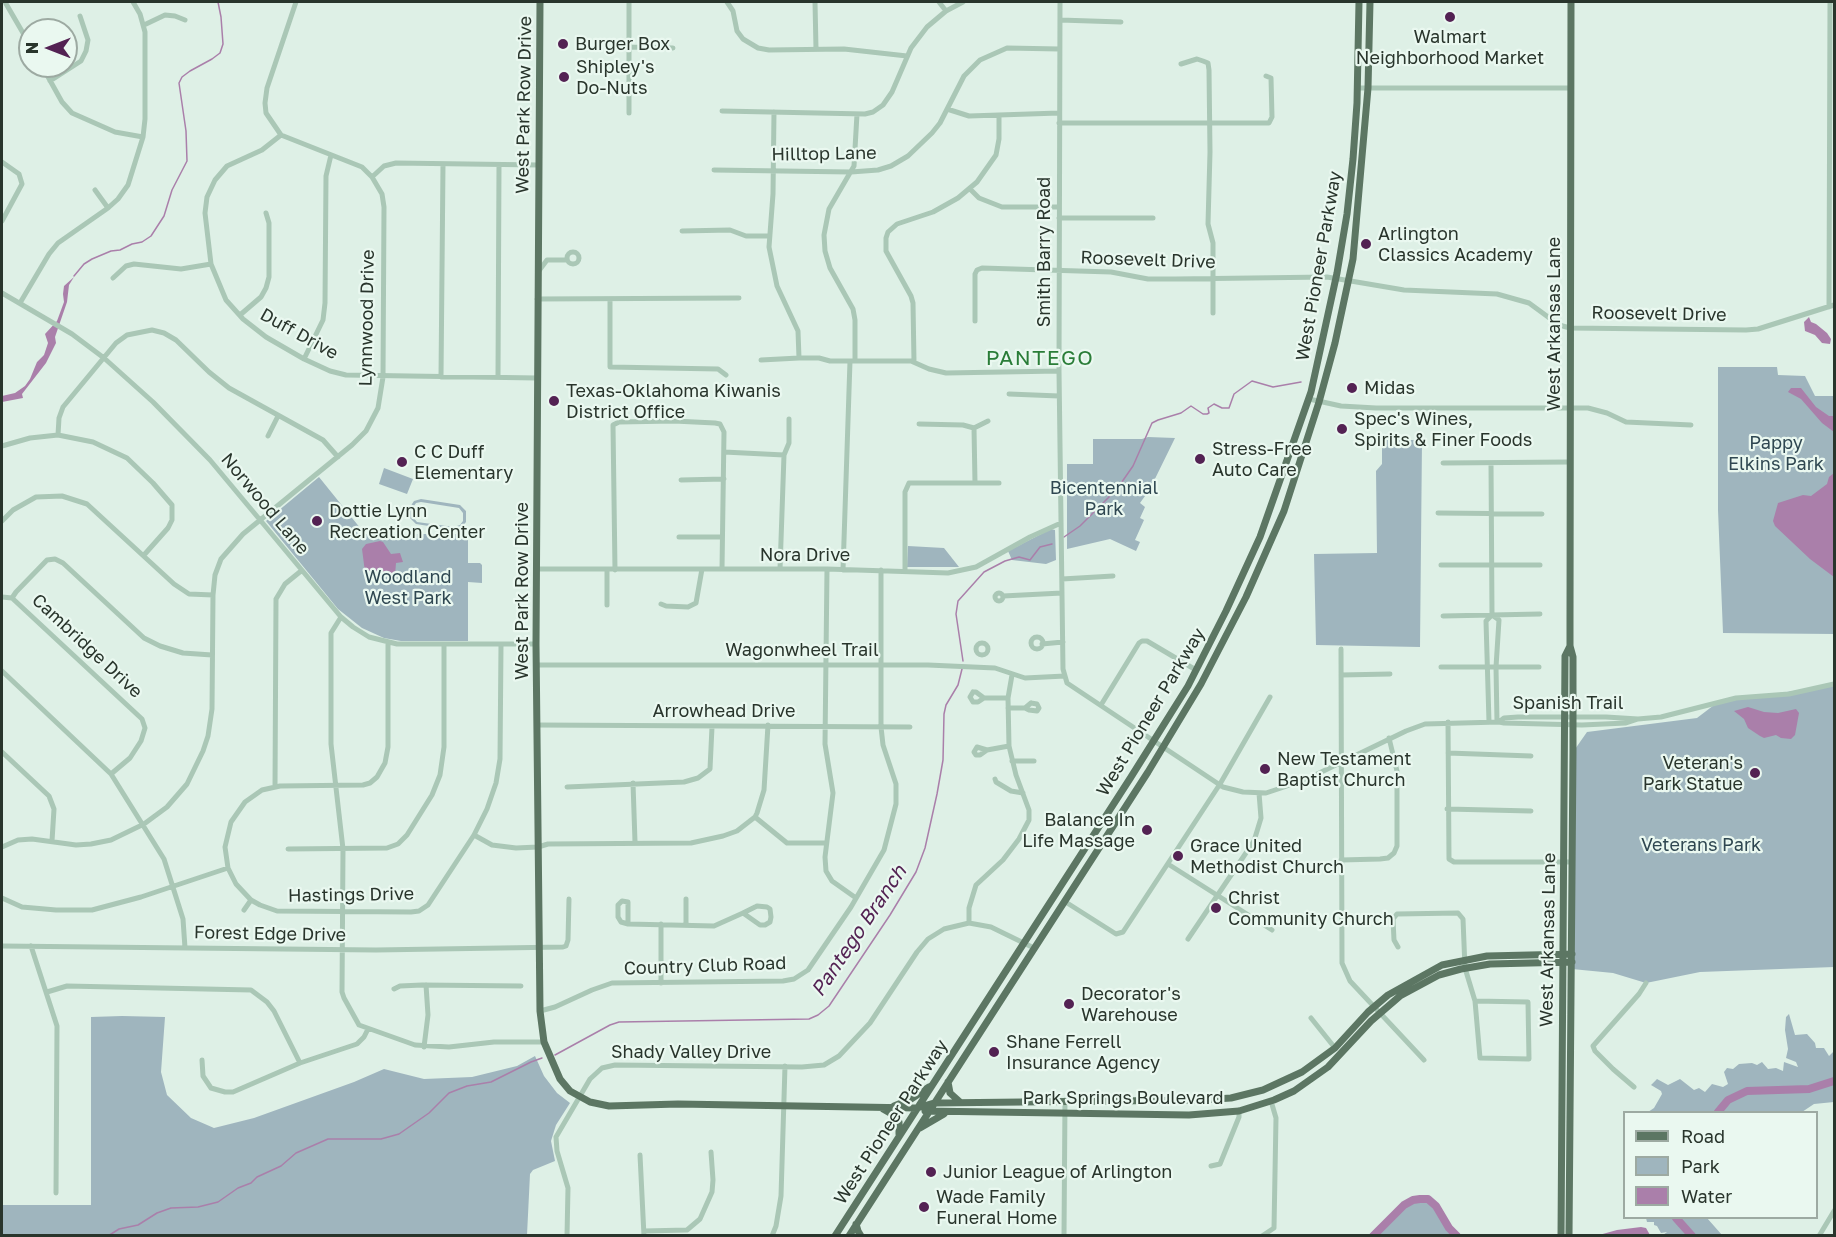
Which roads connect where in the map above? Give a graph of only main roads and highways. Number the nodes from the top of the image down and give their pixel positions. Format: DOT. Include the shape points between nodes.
graph roads {
  1 [pos="540,2"];
  2 [pos="1359,2"];
  3 [pos="1370,2"];
  4 [pos="1571,2"];
  5 [pos="1570,646"];
  6 [pos="1568,862"];
  7 [pos="1563,958"];
  8 [pos="1572,958"];
  9 [pos="1377,1010"];
  10 [pos="948,1081"];
  11 [pos="933,1083"];
  12 [pos="1263,1090"];
  13 [pos="579,1097"];
  14 [pos="1139,1100"];
  15 [pos="998,1101"];
  16 [pos="960,1102"];
  17 [pos="934,1103"];
  18 [pos="1254,1107"];
  19 [pos="881,1108"];
  20 [pos="891,1108"];
  21 [pos="917,1108"];
  22 [pos="928,1112"];
  23 [pos="946,1113"];
  24 [pos="998,1113"];
  25 [pos="1140,1114"];
  26 [pos="916,1131"];
  27 [pos="899,1136"];
  28 [pos="856,1224"];
  29 [pos="835,1236"];
  30 [pos="849,1236"];
  31 [pos="861,1236"];
  32 [pos="1561,1236"];
  33 [pos="1569,1236"];
  1 -- 13 [label="main road, West Park Row Drive" via="536,569 540,1011 544,1042 560,1078"];
  2 -- 11 [label="main road, West Pioneer Parkway" via="1358,88 1347,214 1336,279 1309,399 1260,537 1197,670"];
  3 -- 10 [label="main road, West Pioneer Parkway" via="1368,88 1353,259 1319,402 1284,511 1201,684"];
  4 -- 5 [label="main road, West Arkansas Lane"];
  5 -- 6 [label="main road, West Arkansas Lane" via="1573,721"];
  5 -- 6 [label="main road, West Arkansas Lane" via="1565,657 1564,721"];
  6 -- 7 [label="main road, West Arkansas Lane"];
  6 -- 8 [label="main road, West Arkansas Lane"];
  7 -- 8 [label="main road, Park Springs Boulevard"];
  7 -- 9 [label="main road, Park Springs Boulevard" via="1495,963 1439,975"];
  7 -- 9 [label="main road, Park Springs Boulevard" via="1487,956 1442,964 1388,995"];
  7 -- 32 [label="main road, West Arkansas Lane"];
  8 -- 33 [label="main road, West Arkansas Lane"];
  9 -- 12 [label="main road, Park Springs Boulevard" via="1302,1072"];
  9 -- 18 [label="main road, Park Springs Boulevard" via="1328,1067 1294,1091"];
  10 -- 16 [label="main road" via="950,1093"];
  10 -- 17 [label="main road, West Pioneer Parkway"];
  11 -- 20 [label="main road"];
  11 -- 21 [label="main road, West Pioneer Parkway"];
  12 -- 14 [label="main road, Park Springs Boulevard" via="1216,1100"];
  12 -- 18 [label="main road"];
  13 -- 19 [label="main road, Park Springs Boulevard" via="609,1106"];
  14 -- 15 [label="main road, Park Springs Boulevard"];
  14 -- 25 [label="main road"];
  15 -- 16 [label="main road, Park Springs Boulevard"];
  15 -- 24 [label="main road"];
  16 -- 17 [label="main road, Park Springs Boulevard"];
  17 -- 21 [label="main road, Park Springs Boulevard"];
  17 -- 22 [label="main road, West Pioneer Parkway"];
  18 -- 25 [label="main road, Park Springs Boulevard" via="1211,1114"];
  19 -- 20 [label="main road, Park Springs Boulevard"];
  19 -- 27 [label="main road" via="897,1117"];
  20 -- 21 [label="main road, Park Springs Boulevard"];
  21 -- 22 [label="main road, Park Springs Boulevard"];
  21 -- 27 [label="main road, West Pioneer Parkway"];
  22 -- 23 [label="main road, Park Springs Boulevard"];
  22 -- 26 [label="main road, West Pioneer Parkway"];
  23 -- 24 [label="main road, Park Springs Boulevard"];
  23 -- 26 [label="main road"];
  24 -- 25 [label="main road, Park Springs Boulevard"];
  26 -- 28 [label="main road, West Pioneer Parkway"];
  27 -- 29 [label="main road, West Pioneer Parkway"];
  28 -- 30 [label="main road, West Pioneer Parkway"];
  28 -- 31 [label="main road"];
}
